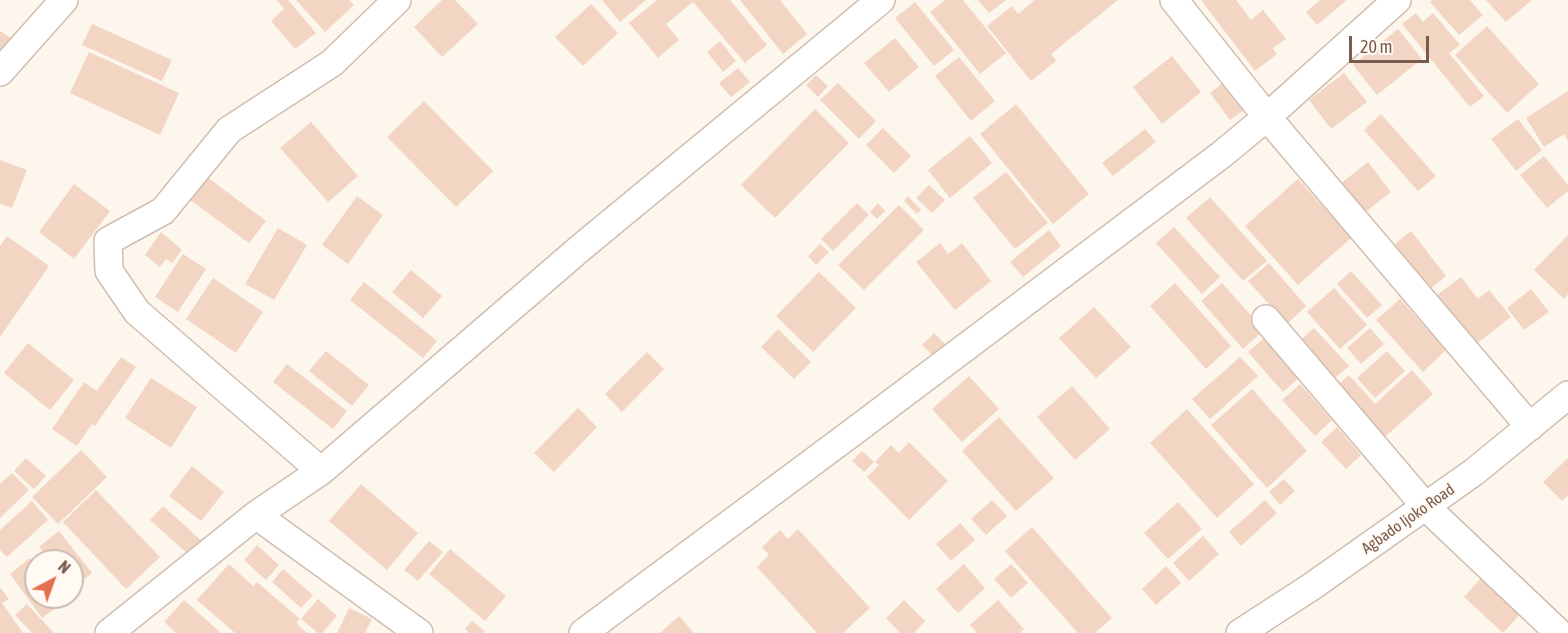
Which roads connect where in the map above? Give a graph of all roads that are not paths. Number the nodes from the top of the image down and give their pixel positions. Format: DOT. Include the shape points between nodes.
graph roads {
  1 [pos="64,0"];
  2 [pos="397,0"];
  3 [pos="881,0"];
  4 [pos="1174,0"];
  5 [pos="1397,0"];
  6 [pos="0,72"];
  7 [pos="1266,117"];
  8 [pos="1266,319"];
  9 [pos="1568,395"];
  10 [pos="1530,427"];
  11 [pos="321,471"];
  12 [pos="1426,507"];
  13 [pos="256,515"];
  14 [pos="109,633"];
  15 [pos="419,633"];
  16 [pos="583,633"];
  17 [pos="1240,633"];
  18 [pos="1559,633"];
  1 -- 6 [label="street"];
  2 -- 11 [label="street" via="332,63 229,130 163,211 108,241 109,271 137,312"];
  3 -- 11 [label="street" via="584,245"];
  4 -- 7 [label="street"];
  5 -- 7 [label="street"];
  7 -- 10 [label="street"];
  7 -- 16 [label="street"];
  8 -- 12 [label="street"];
  9 -- 10 [label="street, Agbado Ijoko Road"];
  10 -- 12 [label="street, Agbado Ijoko Road"];
  11 -- 13 [label="street"];
  12 -- 17 [label="street, Agbado Ijoko Road"];
  12 -- 18 [label="street"];
  13 -- 14 [label="street"];
  13 -- 15 [label="street"];
}
